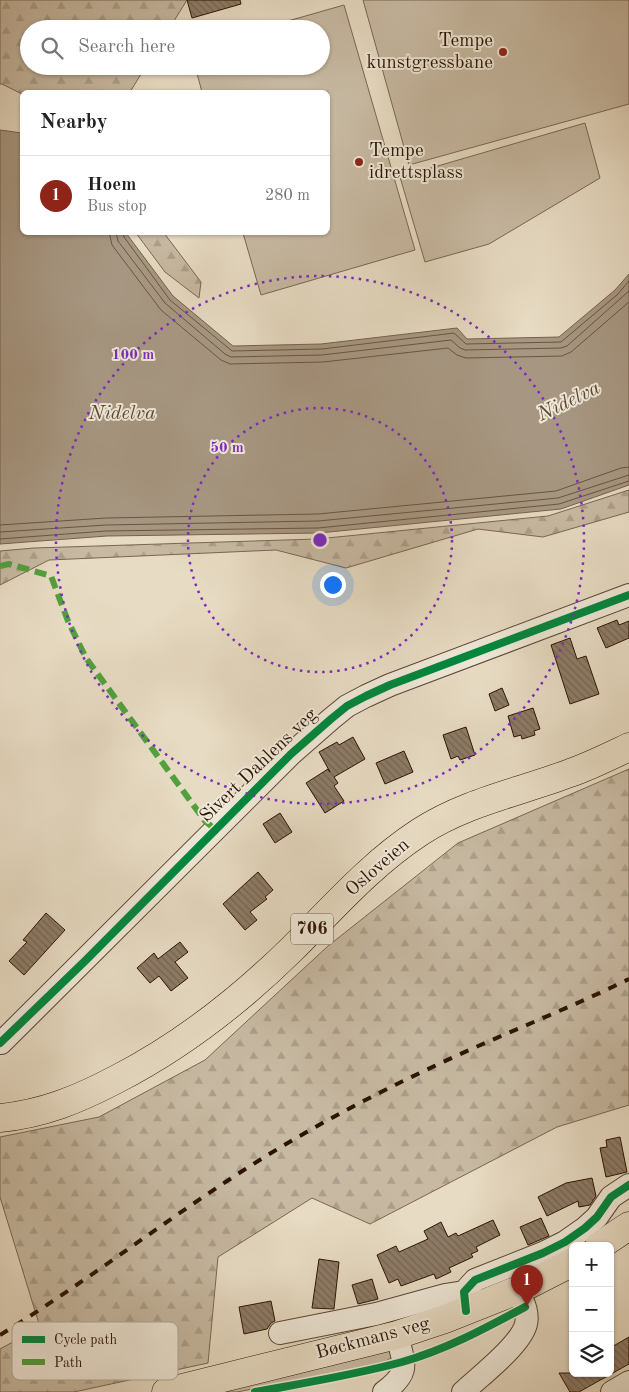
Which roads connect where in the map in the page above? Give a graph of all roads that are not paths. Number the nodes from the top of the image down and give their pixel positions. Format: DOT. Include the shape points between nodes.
graph roads {
  1 [pos="629,595"];
  2 [pos="629,747"];
  3 [pos="2,1043"];
  4 [pos="0,1118"];
  5 [pos="629,1185"];
  6 [pos="629,1226"];
  7 [pos="605,1242"];
  8 [pos="569,1264"];
  9 [pos="518,1290"];
  10 [pos="465,1301"];
  11 [pos="280,1333"];
  12 [pos="397,1335"];
  13 [pos="629,1382"];
  14 [pos="166,1392"];
  15 [pos="384,1392"];
  16 [pos="463,1392"];
  17 [pos="612,1392"];
  1 -- 3 [label="street, Sivert Dahlens veg" via="390,685 347,706 291,754"];
  2 -- 4 [label="main road, Osloveien / 706" via="570,773 482,802 421,831 355,884 244,995 200,1029 138,1068 86,1095 36,1113"];
  5 -- 10 [label="street" via="611,1197 597,1217 565,1242 475,1280"];
  6 -- 7 [label="main road"];
  8 -- 9 [label="main road, Bøckmans veg"];
  9 -- 10 [label="main road, Bøckmans veg"];
  9 -- 16 [label="street" via="526,1314 522,1333 513,1346"];
  10 -- 11 [label="street" via="445,1295 376,1314"];
  10 -- 12 [label="main road, Bøckmans veg"];
  12 -- 14 [label="main road, Bøckmans veg"];
  12 -- 15 [label="street" via="404,1369 398,1380"];
  13 -- 17 [label="street"];
}
